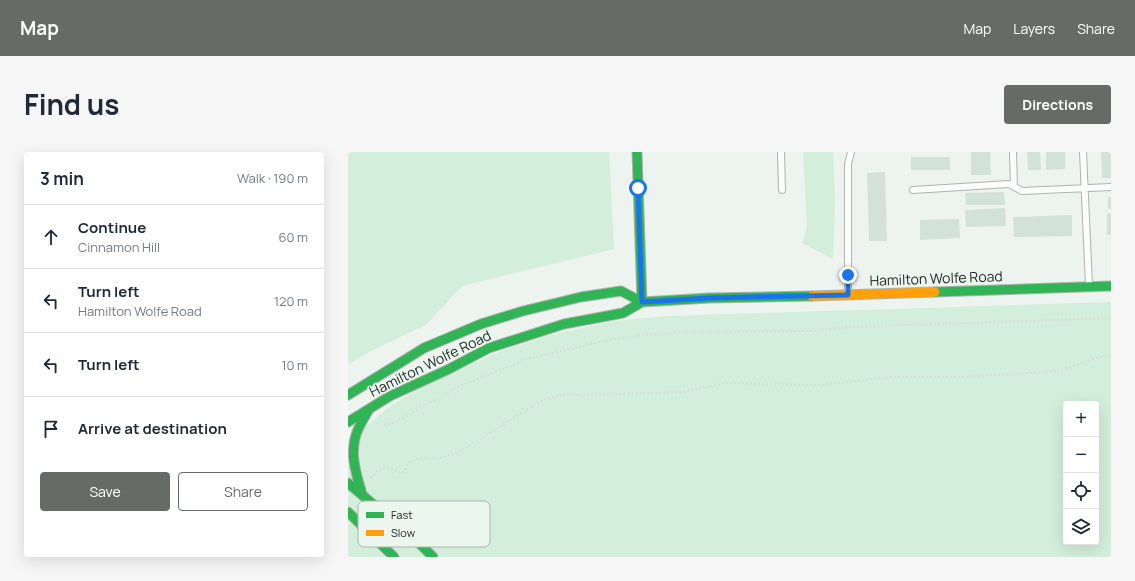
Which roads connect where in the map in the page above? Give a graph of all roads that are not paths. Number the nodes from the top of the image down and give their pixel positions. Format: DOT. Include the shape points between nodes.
graph roads {
  1 [pos="637,152"];
  2 [pos="781,152"];
  3 [pos="851,152"];
  4 [pos="1013,152"];
  5 [pos="1083,152"];
  6 [pos="1014,187"];
  7 [pos="1111,187"];
  8 [pos="1085,189"];
  9 [pos="782,190"];
  10 [pos="913,190"];
  11 [pos="1089,286"];
  12 [pos="1111,286"];
  13 [pos="848,295"];
  14 [pos="642,302"];
  15 [pos="348,395"];
  16 [pos="370,409"];
  17 [pos="348,422"];
  18 [pos="348,483"];
  19 [pos="362,494"];
  20 [pos="370,501"];
  21 [pos="348,512"];
  22 [pos="358,522"];
  23 [pos="384,547"];
  24 [pos="423,547"];
  25 [pos="394,557"];
  26 [pos="433,557"];
  1 -- 14 [label="street"];
  2 -- 9 [label="lane"];
  3 -- 13 [label="lane" via="848,164"];
  4 -- 6 [label="lane"];
  5 -- 8 [label="lane"];
  6 -- 8 [label="lane" via="1022,191"];
  6 -- 10 [label="lane" via="1009,184"];
  7 -- 8 [label="lane"];
  8 -- 11 [label="lane"];
  11 -- 12 [label="street, Hamilton Wolfe Road"];
  11 -- 13 [label="street, Hamilton Wolfe Road"];
  13 -- 14 [label="street, Hamilton Wolfe Road"];
  14 -- 15 [label="street, Hamilton Wolfe Road" via="621,291 523,310 424,348"];
  14 -- 16 [label="street, Hamilton Wolfe Road" via="623,313 564,324 489,348 390,396"];
  16 -- 17 [label="street, Hamilton Wolfe Road"];
  16 -- 19 [label="street" via="357,433 353,448 354,465"];
  18 -- 19 [label="street"];
  19 -- 20 [label="street"];
  21 -- 22 [label="street"];
  23 -- 25 [label="street"];
  24 -- 26 [label="street"];
}
